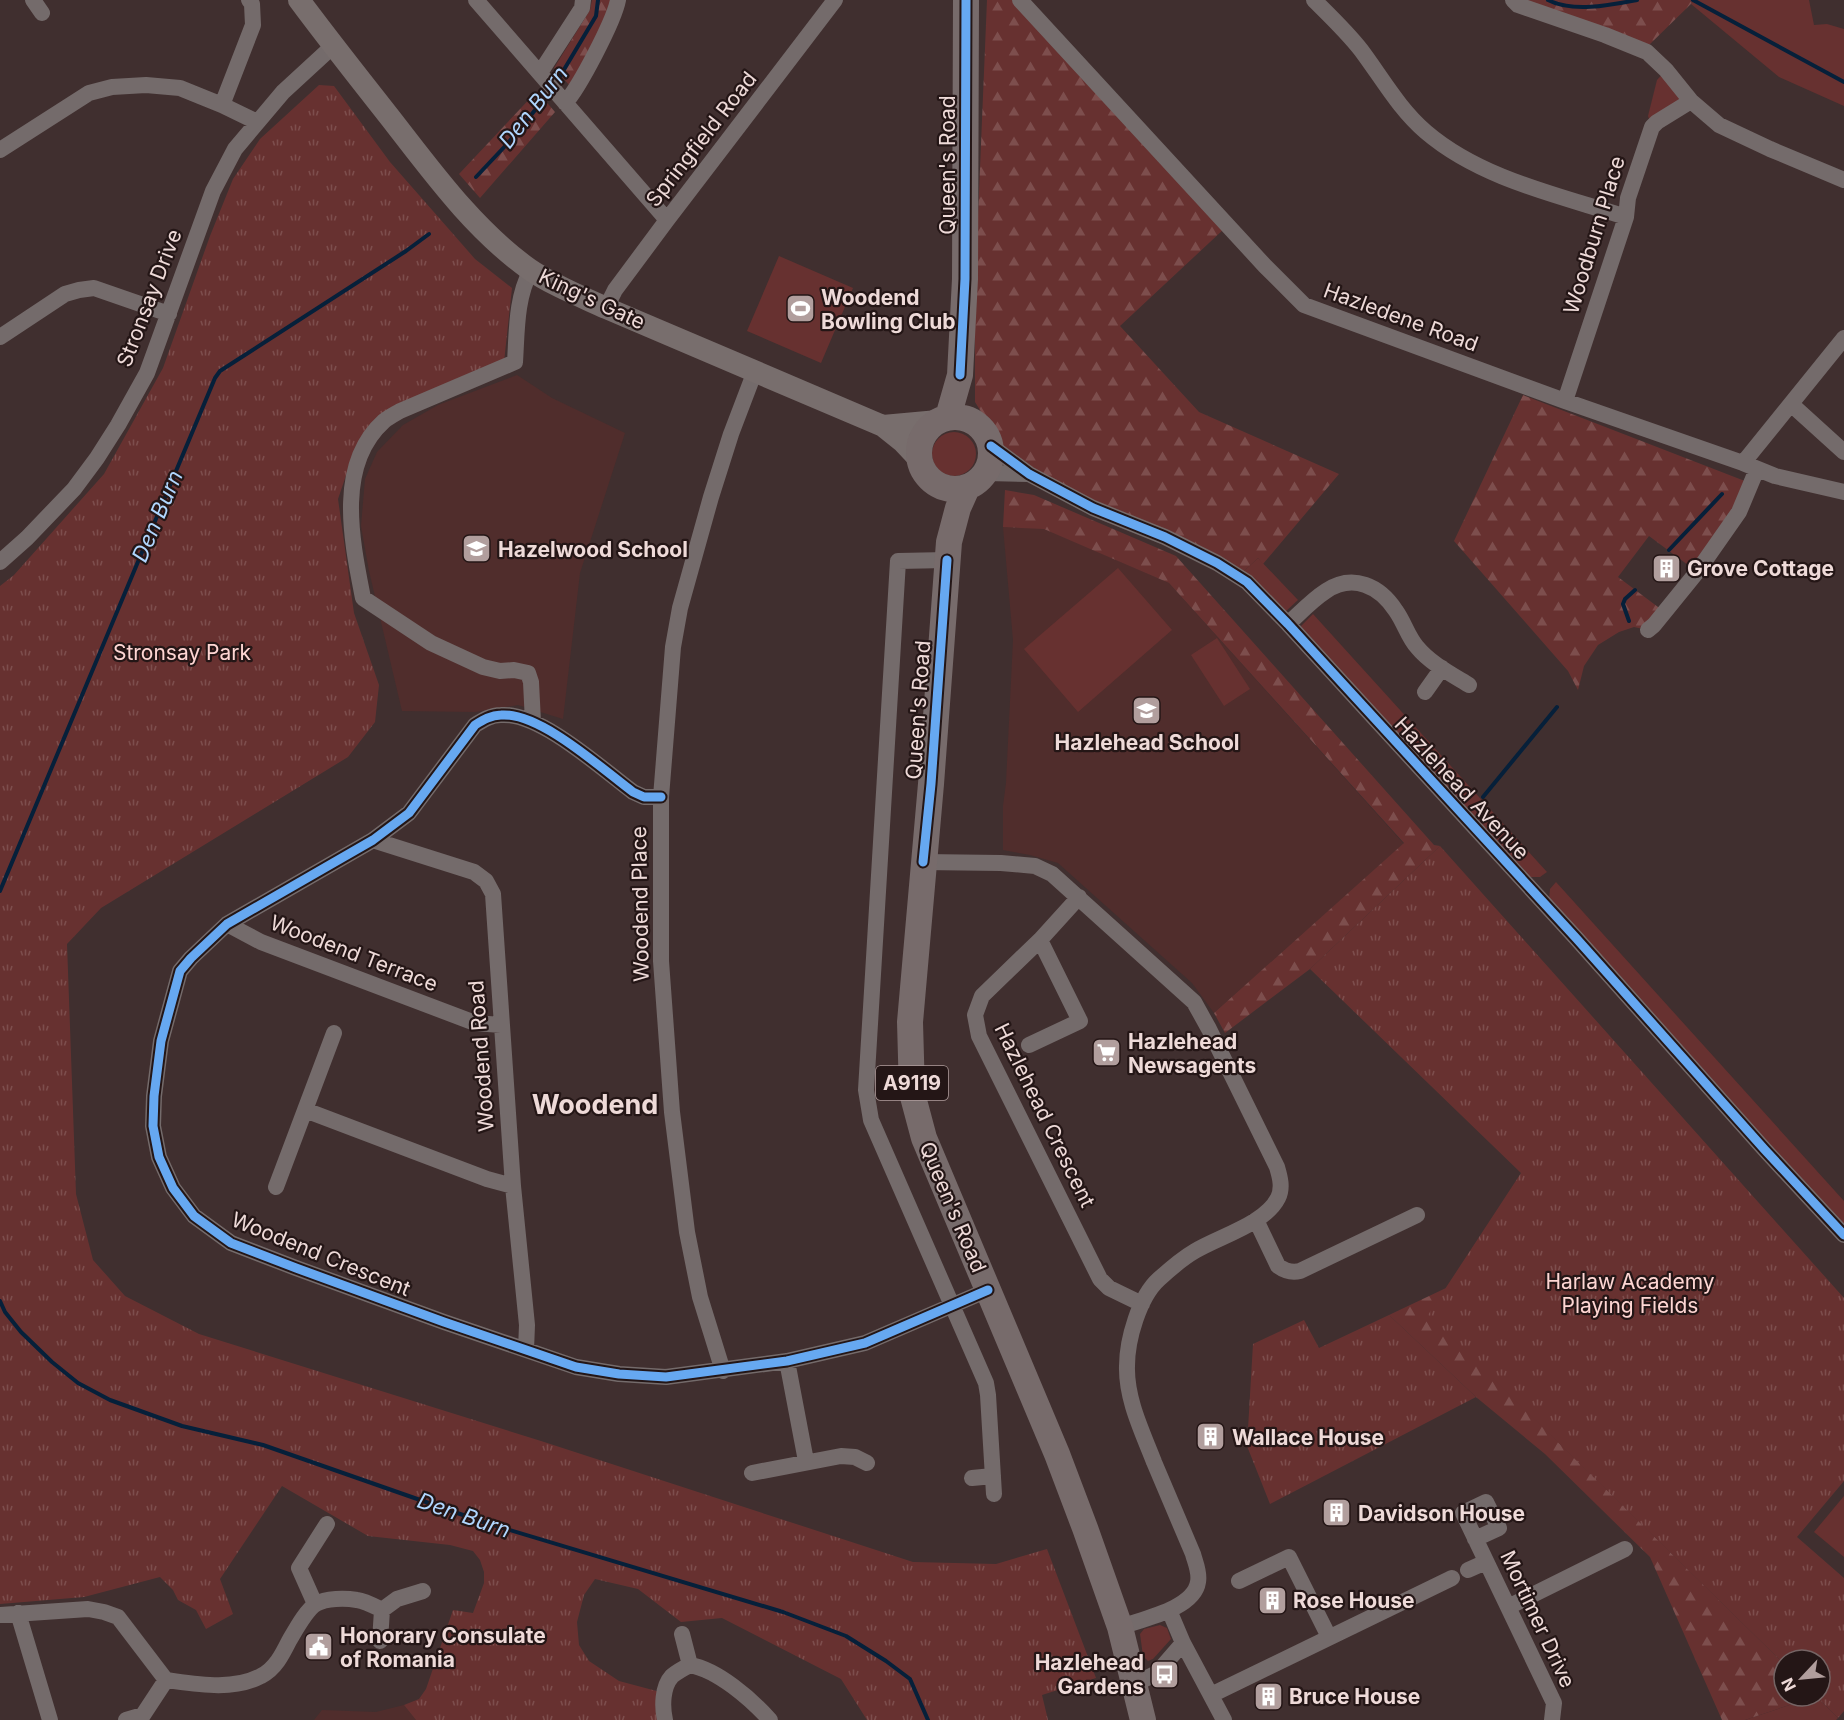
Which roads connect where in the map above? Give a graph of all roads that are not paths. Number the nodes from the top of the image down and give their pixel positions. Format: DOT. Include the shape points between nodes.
graph roads {
  1 [pos="249,0"];
  2 [pos="299,0"];
  3 [pos="476,0"];
  4 [pos="583,0"];
  5 [pos="618,0"];
  6 [pos="835,0"];
  7 [pos="966,0"];
  8 [pos="1020,0"];
  9 [pos="1314,0"];
  10 [pos="1513,0"];
  11 [pos="333,46"];
  12 [pos="542,76"];
  13 [pos="563,101"];
  14 [pos="1690,101"];
  15 [pos="222,105"];
  16 [pos="257,122"];
  17 [pos="0,150"];
  18 [pos="1844,180"];
  19 [pos="1626,217"];
  20 [pos="667,220"];
  21 [pos="531,270"];
  22 [pos="606,308"];
  23 [pos="169,314"];
  24 [pos="0,338"];
  25 [pos="1844,338"];
  26 [pos="755,371"];
  27 [pos="960,375"];
  28 [pos="1565,401"];
  29 [pos="1791,404"];
  30 [pos="943,419"];
  31 [pos="977,424"];
  32 [pos="883,426"];
  33 [pos="992,446"];
  34 [pos="1844,452"];
  35 [pos="919,459"];
  36 [pos="1750,466"];
  37 [pos="1029,474"];
  38 [pos="977,481"];
  39 [pos="935,484"];
  40 [pos="1844,492"];
  41 [pos="943,554"];
  42 [pos="0,562"];
  43 [pos="1288,624"];
  44 [pos="1648,630"];
  45 [pos="1442,668"];
  46 [pos="1469,685"];
  47 [pos="1425,692"];
  48 [pos="533,722"];
  49 [pos="661,797"];
  50 [pos="373,840"];
  51 [pos="923,862"];
  52 [pos="1079,897"];
  53 [pos="227,924"];
  54 [pos="1040,940"];
  55 [pos="501,1025"];
  56 [pos="334,1043"];
  57 [pos="1029,1046"];
  58 [pos="305,1110"];
  59 [pos="284,1180"];
  60 [pos="513,1186"];
  61 [pos="1417,1215"];
  62 [pos="1256,1220"];
  63 [pos="1844,1235"];
  64 [pos="988,1290"];
  65 [pos="1142,1304"];
  66 [pos="952,1306"];
  67 [pos="526,1350"];
  68 [pos="787,1361"];
  69 [pos="723,1371"];
  70 [pos="806,1461"];
  71 [pos="867,1463"];
  72 [pos="752,1473"];
  73 [pos="993,1476"];
  74 [pos="972,1478"];
  75 [pos="994,1494"];
  76 [pos="327,1524"];
  77 [pos="1475,1539"];
  78 [pos="1625,1550"];
  79 [pos="1486,1562"];
  80 [pos="1468,1570"];
  81 [pos="1452,1578"];
  82 [pos="1239,1581"];
  83 [pos="423,1591"];
  84 [pos="315,1604"];
  85 [pos="1508,1607"];
  86 [pos="382,1610"];
  87 [pos="1168,1610"];
  88 [pos="18,1613"];
  89 [pos="0,1615"];
  90 [pos="1120,1627"];
  91 [pos="682,1634"];
  92 [pos="1329,1637"];
  93 [pos="380,1641"];
  94 [pos="1183,1643"];
  95 [pos="690,1665"];
  96 [pos="166,1680"];
  97 [pos="1135,1684"];
  98 [pos="1211,1695"];
  99 [pos="143,1718"];
  100 [pos="50,1720"];
  101 [pos="126,1720"];
  102 [pos="665,1720"];
  103 [pos="770,1720"];
  104 [pos="1143,1720"];
  105 [pos="1224,1720"];
  106 [pos="1551,1720"];
  1 -- 15 [label="street" via="252,25"];
  2 -- 11 [label="street, King's Gate"];
  3 -- 12 [label="street"];
  4 -- 12 [label="street"];
  5 -- 13 [label="street" via="573,95"];
  6 -- 20 [label="street, Springfield Road"];
  7 -- 27 [label="main road, Queen's Road" via="965,279"];
  8 -- 28 [label="street, Hazledene Road" via="1304,305"];
  9 -- 19 [label="street" via="1360,49 1404,110 1449,150 1505,178"];
  10 -- 14 [label="street" via="1647,52"];
  11 -- 16 [label="street, Stronsay Drive"];
  11 -- 21 [label="street, King's Gate" via="448,192 496,243"];
  12 -- 13 [label="street"];
  13 -- 20 [label="street"];
  14 -- 18 [label="street" via="1719,124"];
  14 -- 19 [label="street, Woodburn Place" via="1652,127 1628,198"];
  15 -- 16 [label="street"];
  15 -- 17 [label="street" via="180,88 112,87 89,93"];
  16 -- 23 [label="street, Stronsay Drive" via="235,149 213,191"];
  19 -- 28 [label="street, Woodburn Place"];
  20 -- 22 [label="street, Springfield Road"];
  21 -- 22 [label="street, King's Gate"];
  21 -- 48 [label="street" via="522,285 515,362 384,421 360,454 351,496 352,541 363,598 431,643 483,667 528,674"];
  22 -- 26 [label="street, King's Gate"];
  23 -- 24 [label="street" via="94,288 79,290 65,294"];
  23 -- 42 [label="street, Stronsay Drive" via="147,373 97,458 74,489"];
  25 -- 29 [label="street"];
  26 -- 32 [label="street, King's Gate"];
  26 -- 49 [label="street, Woodend Place" via="714,486 680,608 673,647"];
  27 -- 30 [label="main road"];
  27 -- 31 [label="main road"];
  28 -- 36 [label="street, Hazledene Road"];
  29 -- 34 [label="street"];
  29 -- 36 [label="street"];
  30 -- 31 [label="main road" via="958,417"];
  30 -- 32 [label="street, King's Gate"];
  30 -- 35 [label="main road" via="929,427 923,437"];
  31 -- 33 [label="main road"];
  32 -- 35 [label="street, King's Gate"];
  33 -- 37 [label="street, Hazlehead Avenue"];
  33 -- 38 [label="main road, A9119" via="990,465"];
  35 -- 39 [label="main road, A9119"];
  36 -- 40 [label="street, Hazledene Road"];
  36 -- 44 [label="street" via="1739,512 1697,572"];
  37 -- 38 [label="street, Hazlehead Avenue"];
  37 -- 43 [label="street, Hazlehead Avenue" via="1093,508 1217,562 1247,582"];
  38 -- 39 [label="main road" via="956,490"];
  38 -- 41 [label="main road, Queen's Road / A9119" via="958,508"];
  39 -- 41 [label="main road, Queen's Road / A9119"];
  41 -- 51 [label="main road, Queen's Road / A9119"];
  41 -- 66 [label="street, Queen's Road" via="898,561 866,1090 871,1120"];
  43 -- 45 [label="street" via="1327,590 1353,582 1371,586 1396,610 1417,647"];
  43 -- 63 [label="street, Hazlehead Avenue"];
  45 -- 46 [label="street"];
  45 -- 47 [label="street"];
  48 -- 49 [label="street, Woodend Crescent" via="564,740 633,792"];
  48 -- 50 [label="street, Woodend Crescent" via="501,715 475,725 409,813"];
  49 -- 69 [label="street, Woodend Place" via="661,961 672,1112 689,1243 700,1298"];
  50 -- 53 [label="street, Woodend Crescent"];
  50 -- 55 [label="street, Woodend Road" via="474,872 486,881 493,894"];
  51 -- 52 [label="street" via="1035,866 1052,874"];
  51 -- 64 [label="main road, Queen's Road / A9119" via="910,1023 912,1093 924,1138"];
  52 -- 54 [label="street, Hazlehead Crescent"];
  52 -- 62 [label="street" via="1194,1002 1281,1181 1279,1196"];
  53 -- 55 [label="street, Woodend Terrace" via="261,942 475,1023"];
  53 -- 67 [label="street, Woodend Crescent" via="180,971 161,1041 153,1126 159,1157 173,1188 194,1216 231,1243"];
  54 -- 57 [label="street, Hazlehead Crescent" via="1080,1021"];
  54 -- 65 [label="street, Hazlehead Crescent" via="982,996 975,1014 979,1036 1100,1279 1109,1288"];
  55 -- 60 [label="street, Woodend Road"];
  56 -- 58 [label="street"];
  58 -- 59 [label="street"];
  58 -- 60 [label="street"];
  60 -- 67 [label="street, Woodend Road"];
  61 -- 62 [label="street" via="1293,1272 1278,1266"];
  62 -- 65 [label="street" via="1194,1252 1157,1280"];
  64 -- 66 [label="street, Woodend Crescent"];
  64 -- 90 [label="main road, Queen's Road / A9119" via="1057,1454"];
  65 -- 87 [label="street" via="1128,1346 1129,1392 1199,1574 1195,1591"];
  66 -- 68 [label="street, Woodend Crescent" via="865,1343"];
  66 -- 73 [label="street, Queen's Road" via="986,1383"];
  67 -- 69 [label="street, Woodend Crescent" via="576,1367 620,1374 666,1377"];
  68 -- 69 [label="street, Woodend Crescent"];
  68 -- 70 [label="street"];
  70 -- 71 [label="street" via="841,1456"];
  70 -- 72 [label="street"];
  73 -- 74 [label="street"];
  73 -- 75 [label="street, Queen's Road"];
  76 -- 84 [label="street" via="299,1568"];
  77 -- 79 [label="street, Mortimer Drive"];
  78 -- 85 [label="street"];
  79 -- 80 [label="street"];
  79 -- 85 [label="street, Mortimer Drive"];
  81 -- 92 [label="street"];
  82 -- 92 [label="street" via="1289,1557"];
  83 -- 86 [label="street" via="398,1599"];
  84 -- 86 [label="street" via="358,1600"];
  84 -- 96 [label="street" via="273,1668 260,1677 237,1684"];
  85 -- 106 [label="street, Mortimer Drive" via="1554,1703"];
  86 -- 93 [label="street"];
  87 -- 90 [label="street"];
  87 -- 94 [label="street"];
  88 -- 89 [label="street"];
  88 -- 96 [label="street" via="88,1609 118,1617"];
  88 -- 100 [label="street"];
  90 -- 97 [label="main road, Queen's Road / A9119"];
  91 -- 95 [label="street"];
  92 -- 98 [label="street"];
  94 -- 97 [label="street" via="1157,1673"];
  94 -- 98 [label="street"];
  95 -- 102 [label="street" via="671,1677 664,1693"];
  95 -- 103 [label="street" via="735,1688"];
  96 -- 99 [label="street"];
  97 -- 104 [label="main road, Queen's Road / A9119"];
  98 -- 105 [label="street"];
  99 -- 101 [label="street"];
}
